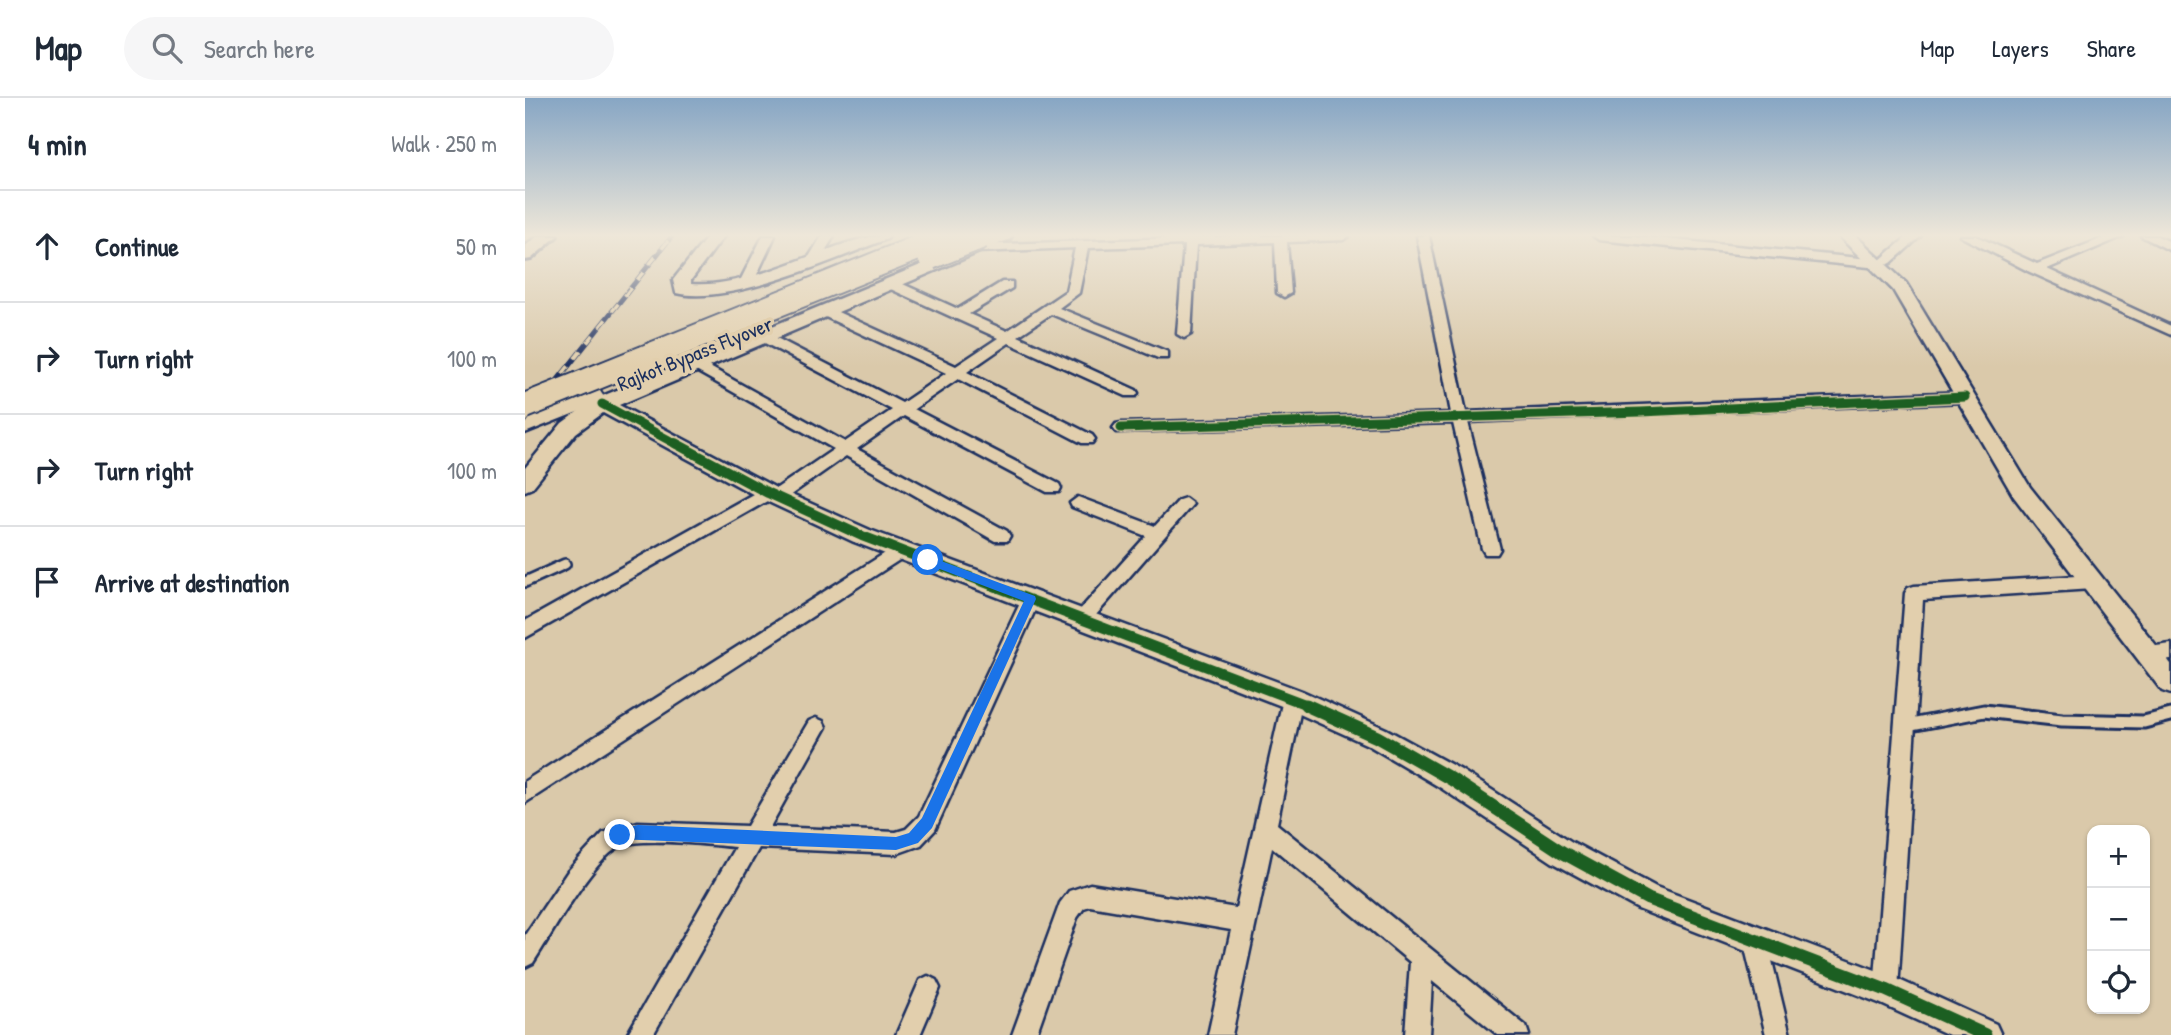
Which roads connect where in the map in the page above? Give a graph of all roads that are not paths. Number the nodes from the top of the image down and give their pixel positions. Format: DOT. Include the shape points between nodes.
graph roads {
  1 [pos="682,280"];
  2 [pos="751,280"];
  3 [pos="776,280"];
  4 [pos="838,280"];
  5 [pos="884,280"];
  6 [pos="896,280"];
  7 [pos="1076,280"];
  8 [pos="1188,280"];
  9 [pos="1283,280"];
  10 [pos="1432,280"];
  11 [pos="1895,280"];
  12 [pos="1901,280"];
  13 [pos="2059,280"];
  14 [pos="747,281"];
  15 [pos="889,283"];
  16 [pos="1007,285"];
  17 [pos="1284,293"];
  18 [pos="1048,308"];
  19 [pos="818,314"];
  20 [pos="959,315"];
  21 [pos="2171,331"];
  22 [pos="1184,334"];
  23 [pos="762,336"];
  24 [pos="1007,338"];
  25 [pos="1163,355"];
  26 [pos="694,364"];
  27 [pos="956,372"];
  28 [pos="1131,393"];
  29 [pos="1965,397"];
  30 [pos="602,404"];
  31 [pos="525,406"];
  32 [pos="902,409"];
  33 [pos="1459,418"];
  34 [pos="525,424"];
  35 [pos="1121,428"];
  36 [pos="1087,439"];
  37 [pos="845,449"];
  38 [pos="525,483"];
  39 [pos="1053,488"];
  40 [pos="772,495"];
  41 [pos="1078,503"];
  42 [pos="1185,504"];
  43 [pos="1158,534"];
  44 [pos="1001,536"];
  45 [pos="1491,549"];
  46 [pos="901,550"];
  47 [pos="565,564"];
  48 [pos="525,582"];
  49 [pos="2092,582"];
  50 [pos="1031,599"];
  51 [pos="1083,618"];
  52 [pos="525,630"];
  53 [pos="2163,656"];
  54 [pos="2171,683"];
  55 [pos="1293,699"];
  56 [pos="2171,715"];
  57 [pos="1904,726"];
  58 [pos="816,727"];
  59 [pos="525,793"];
  60 [pos="1264,827"];
  61 [pos="754,836"];
  62 [pos="1244,921"];
  63 [pos="1755,940"];
  64 [pos="525,955"];
  65 [pos="1423,958"];
  66 [pos="928,988"];
  67 [pos="1886,990"];
  68 [pos="639,1035"];
  69 [pos="908,1035"];
  70 [pos="1024,1035"];
  71 [pos="1220,1035"];
  72 [pos="1417,1035"];
  73 [pos="1517,1035"];
  74 [pos="1778,1035"];
  75 [pos="1985,1035"];
  1 -- 14 [label="street" via="682,289 697,291"];
  2 -- 14 [label="street"];
  3 -- 19 [label="street" via="795,303"];
  4 -- 31 [label="highway, Rajkot Bypass Flyover, bridge"];
  5 -- 34 [label="highway, Rajkot Bypass Flyover, bridge"];
  6 -- 15 [label="street"];
  7 -- 18 [label="street" via="1074,289"];
  8 -- 22 [label="street"];
  9 -- 17 [label="street"];
  10 -- 33 [label="street"];
  11 -- 29 [label="street"];
  12 -- 53 [label="street" via="1918,296 2029,482"];
  13 -- 21 [label="street"];
  15 -- 19 [label="street"];
  15 -- 20 [label="street"];
  16 -- 20 [label="street"];
  18 -- 24 [label="street"];
  18 -- 25 [label="street"];
  19 -- 23 [label="street"];
  19 -- 27 [label="street"];
  20 -- 24 [label="street"];
  23 -- 26 [label="street"];
  23 -- 32 [label="street"];
  24 -- 27 [label="street"];
  24 -- 28 [label="street"];
  26 -- 30 [label="street"];
  26 -- 37 [label="street"];
  27 -- 32 [label="street"];
  27 -- 36 [label="street"];
  29 -- 33 [label="street"];
  29 -- 49 [label="street" via="2022,492"];
  30 -- 38 [label="street" via="569,428"];
  30 -- 40 [label="street"];
  32 -- 37 [label="street"];
  32 -- 39 [label="street"];
  33 -- 35 [label="street"];
  33 -- 45 [label="street"];
  37 -- 40 [label="street"];
  37 -- 44 [label="street"];
  40 -- 46 [label="street"];
  40 -- 52 [label="street"];
  41 -- 43 [label="street"];
  42 -- 43 [label="street"];
  43 -- 51 [label="street"];
  46 -- 50 [label="street"];
  46 -- 59 [label="street"];
  47 -- 48 [label="lane"];
  49 -- 53 [label="street"];
  49 -- 57 [label="street" via="1914,593"];
  50 -- 51 [label="street"];
  50 -- 61 [label="street" via="927,823 913,838 896,844"];
  51 -- 55 [label="street"];
  53 -- 54 [label="street"];
  55 -- 60 [label="street"];
  55 -- 63 [label="street" via="1410,754 1609,880"];
  56 -- 57 [label="lane" via="2144,722 2062,720 1984,710"];
  57 -- 67 [label="street"];
  58 -- 61 [label="street"];
  60 -- 62 [label="street"];
  60 -- 65 [label="street"];
  61 -- 64 [label="street" via="620,835 590,861"];
  61 -- 68 [label="street"];
  62 -- 70 [label="street" via="1112,897 1077,899"];
  62 -- 71 [label="street"];
  63 -- 67 [label="street"];
  63 -- 74 [label="street"];
  65 -- 72 [label="street"];
  65 -- 73 [label="street"];
  66 -- 69 [label="street"];
  67 -- 75 [label="street"];
}
